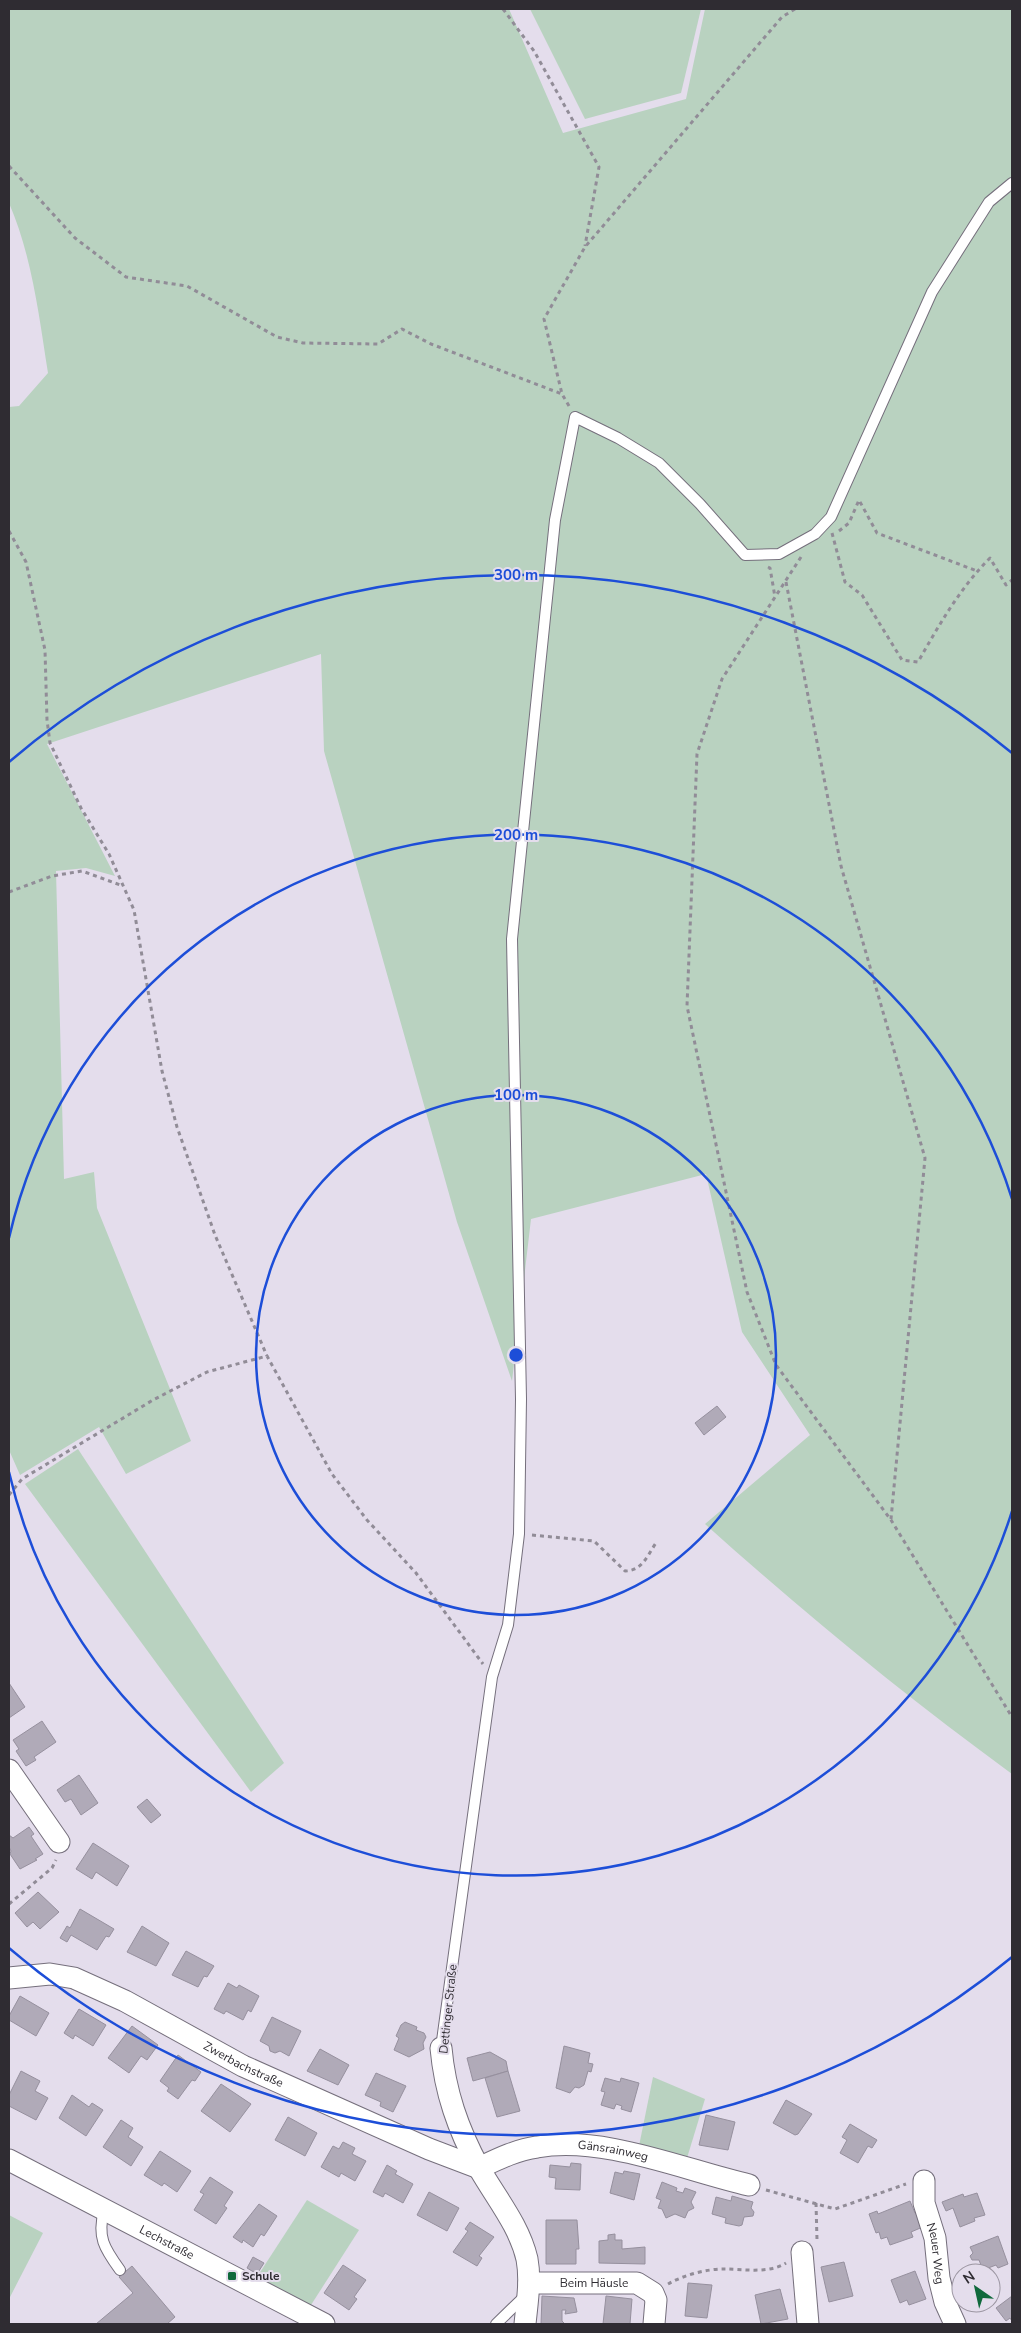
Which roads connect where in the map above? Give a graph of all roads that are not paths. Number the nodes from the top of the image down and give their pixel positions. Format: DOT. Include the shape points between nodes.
graph roads {
  1 [pos="1012,183"];
  2 [pos="9,1770"];
  3 [pos="59,1842"];
  4 [pos="9,1978"];
  5 [pos="441,2048"];
  6 [pos="9,2160"];
  7 [pos="480,2168"];
  8 [pos="924,2182"];
  9 [pos="749,2185"];
  10 [pos="104,2210"];
  11 [pos="802,2252"];
  12 [pos="120,2270"];
  13 [pos="529,2288"];
  14 [pos="324,2324"];
  15 [pos="496,2324"];
  16 [pos="525,2324"];
  17 [pos="654,2324"];
  18 [pos="808,2324"];
  19 [pos="956,2324"];
  1 -- 5 [label="lane, Dettinger Straße" via="989,202 932,292 831,517 815,534 779,554 745,555 660,463 575,417 555,520 512,939 521,1399 519,1534 508,1625 492,1677"];
  2 -- 3 [label="street"];
  4 -- 7 [label="street, Zwerbachstraße" via="50,1974 82,1980 243,2066"];
  5 -- 7 [label="street, Dettinger Straße" via="450,2103"];
  6 -- 10 [label="street, Lechstraße"];
  7 -- 9 [label="street, Gänsrainweg" via="518,2151 577,2145 627,2153"];
  7 -- 13 [label="street, Dettinger Straße" via="521,2241 528,2264"];
  8 -- 19 [label="street, Neuer Weg" via="924,2203 935,2238 939,2278 945,2302"];
  10 -- 12 [label="lane" via="100,2235"];
  10 -- 14 [label="street, Lechstraße"];
  11 -- 18 [label="street"];
  13 -- 15 [label="lane"];
  13 -- 16 [label="street, Dettinger Straße"];
  13 -- 17 [label="street, Beim Häusle" via="637,2283 653,2293 656,2300"];
}
